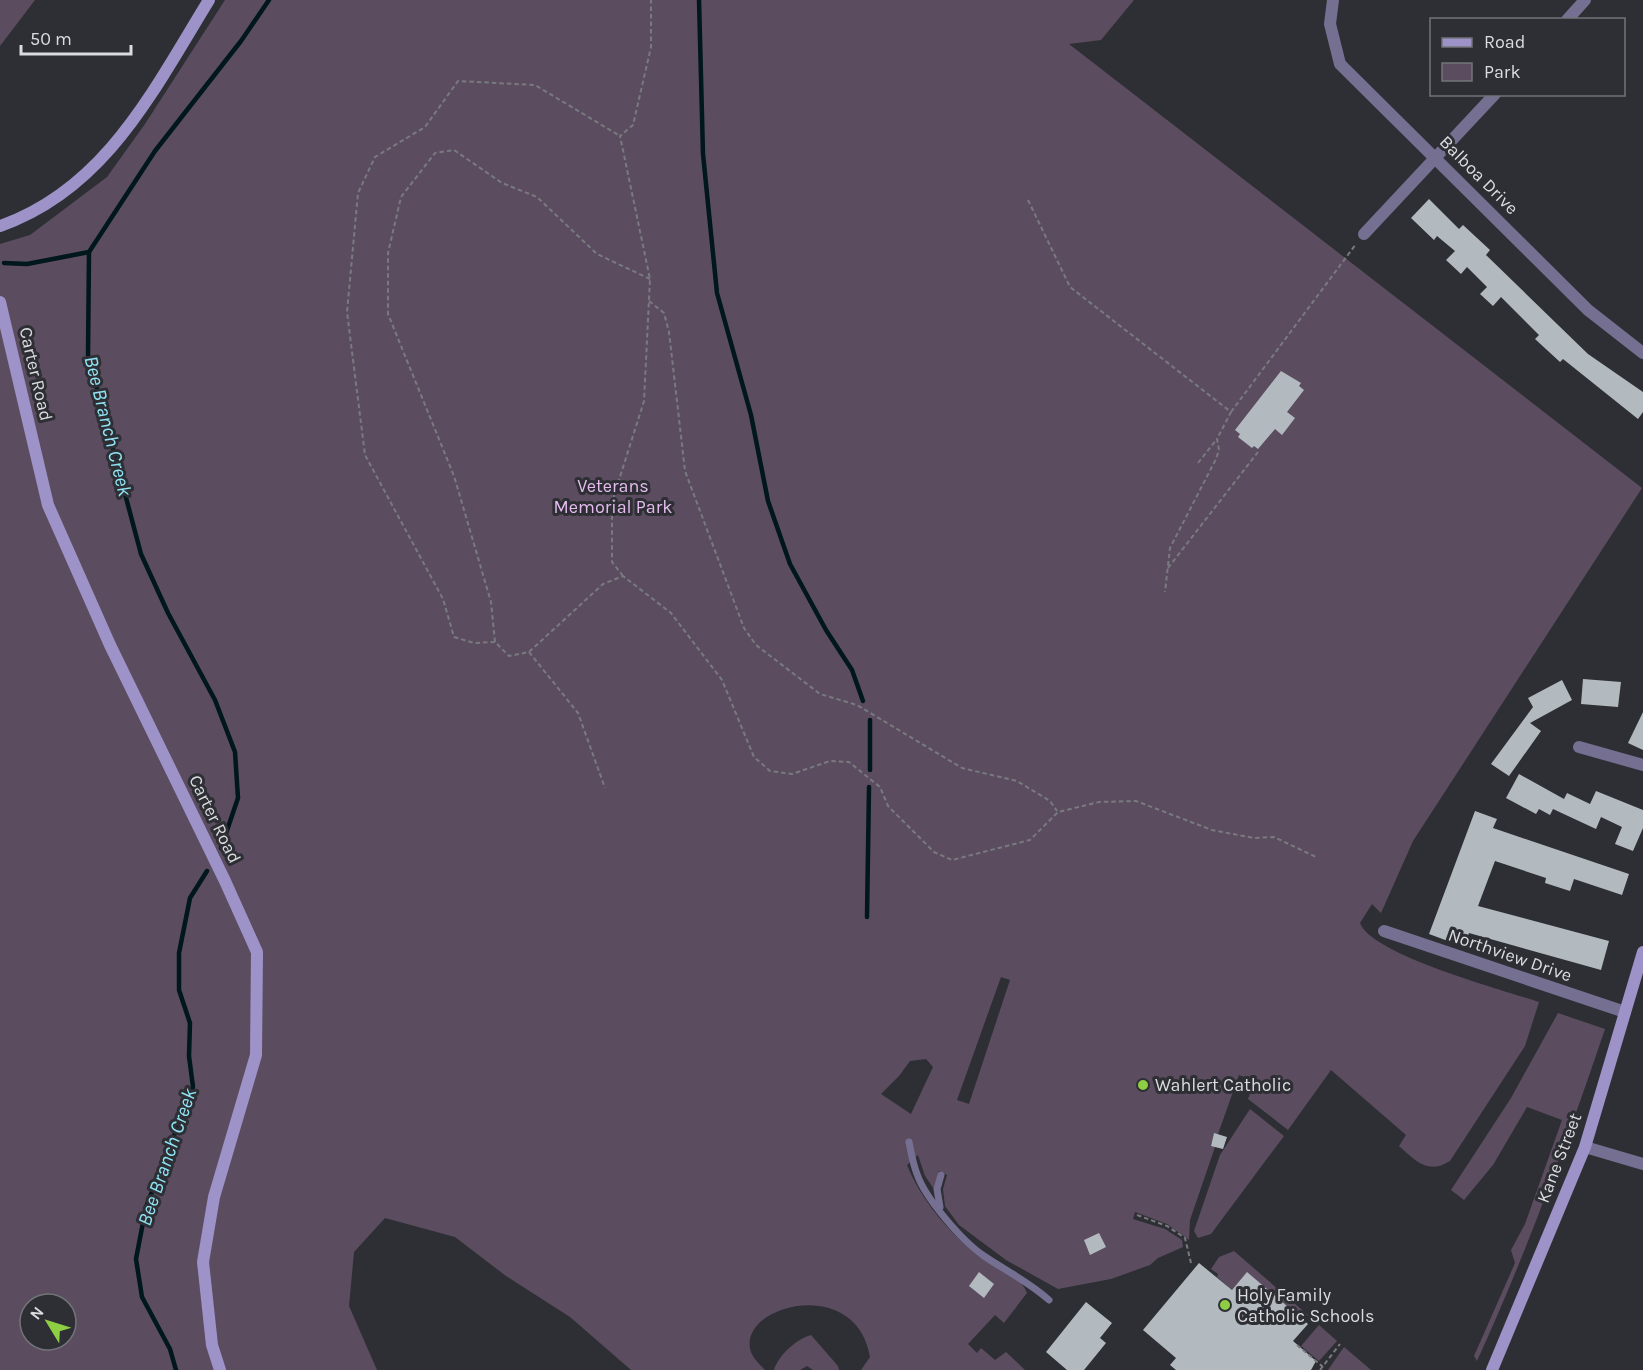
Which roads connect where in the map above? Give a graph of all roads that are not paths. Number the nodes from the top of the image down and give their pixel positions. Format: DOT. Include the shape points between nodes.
graph roads {
  1 [pos="209,0"];
  2 [pos="1333,0"];
  3 [pos="1586,0"];
  4 [pos="1569,18"];
  5 [pos="1492,96"];
  6 [pos="1435,156"];
  7 [pos="0,226"];
  8 [pos="1364,234"];
  9 [pos="0,302"];
  10 [pos="1643,353"];
  11 [pos="1579,747"];
  12 [pos="1643,765"];
  13 [pos="1384,931"];
  14 [pos="1643,952"];
  15 [pos="1625,1012"];
  16 [pos="909,1142"];
  17 [pos="1585,1147"];
  18 [pos="1643,1164"];
  19 [pos="941,1175"];
  20 [pos="941,1210"];
  21 [pos="1049,1300"];
  22 [pos="220,1370"];
  23 [pos="1492,1370"];
  1 -- 7 [label="street" via="127,130 106,155 67,192"];
  2 -- 6 [label="street, Balboa Drive" via="1330,24 1340,64"];
  3 -- 4 [label="street"];
  5 -- 6 [label="street"];
  6 -- 8 [label="street"];
  6 -- 10 [label="street, Balboa Drive" via="1588,310"];
  9 -- 22 [label="street, Carter Road" via="48,505 110,645 257,952 256,1056 214,1197 203,1262 212,1345"];
  11 -- 12 [label="street"];
  13 -- 15 [label="street, Northview Drive"];
  14 -- 15 [label="street, Kane Street"];
  15 -- 17 [label="street, Kane Street"];
  16 -- 20 [label="lane" via="917,1174 926,1193"];
  17 -- 18 [label="street"];
  17 -- 23 [label="street, Kane Street"];
  19 -- 20 [label="lane" via="937,1189"];
  20 -- 21 [label="lane" via="957,1233 983,1255 1027,1280"];
}
